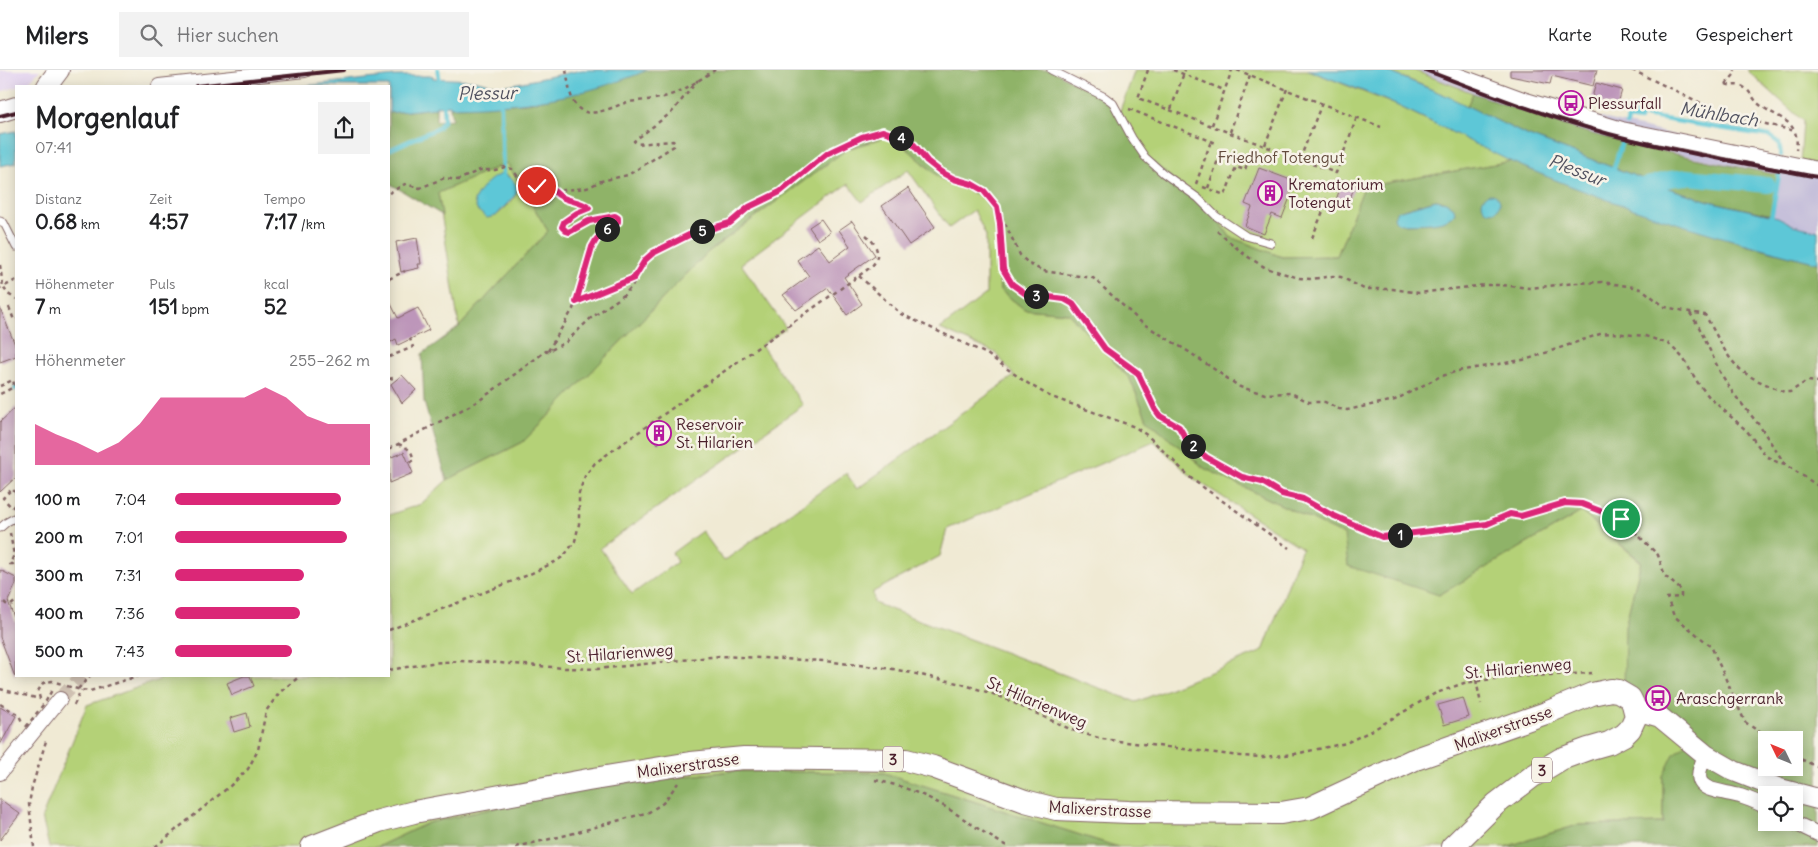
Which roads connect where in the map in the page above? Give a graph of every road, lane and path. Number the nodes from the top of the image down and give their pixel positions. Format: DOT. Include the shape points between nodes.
graph roads {
  1 [pos="59,70"];
  2 [pos="305,70"];
  3 [pos="566,70"];
  4 [pos="714,70"];
  5 [pos="1051,70"];
  6 [pos="1148,70"];
  7 [pos="1173,70"];
  8 [pos="1232,70"];
  9 [pos="1237,70"];
  10 [pos="1444,70"];
  11 [pos="1632,70"];
  12 [pos="1736,70"];
  13 [pos="1184,72"];
  14 [pos="1250,75"];
  15 [pos="698,80"];
  16 [pos="48,85"];
  17 [pos="168,85"];
  18 [pos="1287,89"];
  19 [pos="1224,90"];
  20 [pos="1322,103"];
  21 [pos="15,108"];
  22 [pos="1117,109"];
  23 [pos="1171,109"];
  24 [pos="0,112"];
  25 [pos="1357,117"];
  26 [pos="1212,125"];
  27 [pos="1381,127"];
  28 [pos="1230,132"];
  29 [pos="1794,132"];
  30 [pos="1211,141"];
  31 [pos="1216,143"];
  32 [pos="1265,146"];
  33 [pos="1219,158"];
  34 [pos="1300,159"];
  35 [pos="1248,160"];
  36 [pos="1793,164"];
  37 [pos="1818,169"];
  38 [pos="1208,188"];
  39 [pos="554,191"];
  40 [pos="390,192"];
  41 [pos="1325,198"];
  42 [pos="997,207"];
  43 [pos="0,221"];
  44 [pos="1215,229"];
  45 [pos="866,235"];
  46 [pos="1312,238"];
  47 [pos="1271,243"];
  48 [pos="15,245"];
  49 [pos="0,266"];
  50 [pos="405,272"];
  51 [pos="859,276"];
  52 [pos="634,278"];
  53 [pos="390,279"];
  54 [pos="15,281"];
  55 [pos="1,288"];
  56 [pos="15,298"];
  57 [pos="576,302"];
  58 [pos="8,307"];
  59 [pos="1688,312"];
  60 [pos="15,320"];
  61 [pos="410,339"];
  62 [pos="547,352"];
  63 [pos="390,357"];
  64 [pos="1818,382"];
  65 [pos="0,386"];
  66 [pos="0,394"];
  67 [pos="398,444"];
  68 [pos="390,448"];
  69 [pos="409,463"];
  70 [pos="1785,464"];
  71 [pos="1818,486"];
  72 [pos="15,492"];
  73 [pos="15,504"];
  74 [pos="15,518"];
  75 [pos="2,526"];
  76 [pos="1289,548"];
  77 [pos="15,561"];
  78 [pos="4,602"];
  79 [pos="15,602"];
  80 [pos="390,630"];
  81 [pos="390,670"];
  82 [pos="1598,673"];
  83 [pos="89,677"];
  84 [pos="135,677"];
  85 [pos="299,677"];
  86 [pos="1476,680"];
  87 [pos="53,681"];
  88 [pos="0,689"];
  89 [pos="79,690"];
  90 [pos="40,699"];
  91 [pos="60,700"];
  92 [pos="0,704"];
  93 [pos="1481,704"];
  94 [pos="1636,710"];
  95 [pos="17,714"];
  96 [pos="26,727"];
  97 [pos="1758,731"];
  98 [pos="48,737"];
  99 [pos="1706,755"];
  100 [pos="1803,760"];
  101 [pos="691,763"];
  102 [pos="1818,767"];
  103 [pos="0,771"];
  104 [pos="872,779"];
  105 [pos="1818,799"];
  106 [pos="1758,803"];
  107 [pos="1803,827"];
  108 [pos="1818,834"];
  109 [pos="34,847"];
  110 [pos="155,847"];
  111 [pos="312,847"];
  112 [pos="516,847"];
  113 [pos="1009,847"];
  114 [pos="1452,847"];
  1 -- 16 [label="street"];
  2 -- 17 [label="street"];
  3 -- 15 [label="path" via="573,103 586,112 614,108 627,102 658,99"];
  4 -- 15 [label="path"];
  5 -- 22 [label="lane" via="1105,97"];
  6 -- 23 [label="path" via="1138,98"];
  7 -- 13 [label="path"];
  8 -- 19 [label="path"];
  9 -- 14 [label="path"];
  10 -- 36 [label="street" via="1622,129"];
  11 -- 29 [label="path" via="1724,114"];
  12 -- 29 [label="path" via="1726,84 1747,90 1760,105 1783,118"];
  13 -- 19 [label="path"];
  13 -- 23 [label="path"];
  14 -- 18 [label="path"];
  14 -- 28 [label="path"];
  15 -- 39 [label="path" via="672,112 634,141 637,144 673,141 674,146 628,175 587,188"];
  18 -- 20 [label="path"];
  18 -- 32 [label="path"];
  19 -- 26 [label="path"];
  20 -- 25 [label="path"];
  20 -- 34 [label="path"];
  21 -- 24 [label="street"];
  22 -- 30 [label="path" via="1122,106"];
  22 -- 47 [label="lane" via="1150,162 1222,220 1252,239"];
  23 -- 26 [label="path"];
  25 -- 27 [label="path"];
  25 -- 34 [label="path" via="1336,173"];
  26 -- 28 [label="path"];
  28 -- 32 [label="path"];
  29 -- 36 [label="path"];
  30 -- 31 [label="path"];
  30 -- 38 [label="path" via="1196,184"];
  32 -- 34 [label="path"];
  33 -- 38 [label="path"];
  35 -- 38 [label="path" via="1244,170 1236,167 1225,195"];
  36 -- 37 [label="street"];
  39 -- 40 [label="path" via="544,194 536,184 523,183 512,169 503,168 480,170 458,180 444,178 420,188 405,184"];
  39 -- 57 [label="path" via="558,196 589,208 564,222 562,227 566,231 593,220 615,216 619,220 604,231 592,247"];
  41 -- 46 [label="path" via="1326,204"];
  42 -- 52 [label="path" via="984,191 941,172 906,139 883,131 828,153 780,192 749,207 730,223 689,235 653,253"];
  42 -- 70 [label="path" via="1020,255 1029,264 1043,270 1093,278 1142,323 1248,390 1265,394 1291,393 1309,402 1325,402 1346,410 1395,400 1458,371 1528,359 1600,334 1645,336 1661,340 1678,351 1710,398 1747,431 1766,456"];
  42 -- 97 [label="path" via="1003,269 1012,284 1026,294 1064,299 1073,304 1105,349 1138,373 1160,416 1179,427 1189,444 1206,457 1242,477 1303,499 1382,537 1487,524 1510,514 1521,516 1565,503 1582,504 1625,522 1658,555 1665,576 1681,590 1681,598 1667,598 1674,616 1711,646 1745,722"];
  43 -- 48 [label="lane"];
  44 -- 59 [label="path" via="1255,262 1299,278 1341,277 1364,289 1419,293 1484,285 1542,288 1602,282 1642,290 1665,307"];
  45 -- 51 [label="path" via="877,249 876,259"];
  49 -- 55 [label="path"];
  50 -- 53 [label="path"];
  51 -- 76 [label="path" via="901,314 987,354 1048,396 1135,427 1193,480"];
  51 -- 80 [label="path" via="595,463 585,476 579,493 579,524 575,541 564,556 519,579"];
  52 -- 57 [label="path"];
  52 -- 62 [label="path" via="624,295 591,318 566,342"];
  54 -- 55 [label="path"];
  55 -- 56 [label="path"];
  57 -- 62 [label="path"];
  58 -- 60 [label="path"];
  59 -- 64 [label="path" via="1705,315 1732,359 1746,374 1784,392 1790,392 1807,381"];
  59 -- 70 [label="path" via="1696,320 1720,372"];
  61 -- 63 [label="path" via="414,347"];
  62 -- 67 [label="path" via="480,400"];
  65 -- 66 [label="path" via="13,380 12,388"];
  67 -- 68 [label="path"];
  67 -- 69 [label="path" via="408,447 412,453 413,460"];
  70 -- 71 [label="path"];
  72 -- 73 [label="path" via="12,489 2,498 12,508"];
  74 -- 75 [label="lane"];
  75 -- 77 [label="path" via="12,535 14,555 10,564"];
  78 -- 79 [label="path" via="11,605"];
  81 -- 86 [label="path, St. Hilarienweg" via="458,662 597,669 720,656 824,661 893,669 962,684 1007,700 1072,730 1102,739 1264,757 1346,743 1434,694"];
  82 -- 86 [label="path, St. Hilarienweg"];
  83 -- 89 [label="path"];
  84 -- 89 [label="path" via="93,690"];
  85 -- 110 [label="path" via="280,692 266,711 258,750 248,769"];
  86 -- 93 [label="path"];
  87 -- 90 [label="path" via="39,687"];
  88 -- 90 [label="path"];
  89 -- 91 [label="path"];
  90 -- 91 [label="path"];
  91 -- 96 [label="path, bridge" via="46,701"];
  91 -- 103 [label="street"];
  92 -- 95 [label="path"];
  94 -- 99 [label="street" via="1660,717"];
  94 -- 101 [label="main road, Malixerstrasse / 3" via="1624,694 1602,691 1413,760 1310,808 1281,813 1056,809 1025,801 933,766 906,760 744,758"];
  94 -- 114 [label="main road, 3" via="1633,723 1624,735 1561,759 1533,776 1496,804"];
  98 -- 109 [label="path" via="29,804"];
  99 -- 105 [label="street" via="1763,783"];
  99 -- 106 [label="street" via="1698,776 1704,786"];
  100 -- 102 [label="path"];
  101 -- 111 [label="main road, Malixerstrasse / 3" via="414,812 379,821"];
  101 -- 112 [label="path" via="668,798 649,812"];
  104 -- 113 [label="path" via="936,802"];
  107 -- 108 [label="street"];
}
